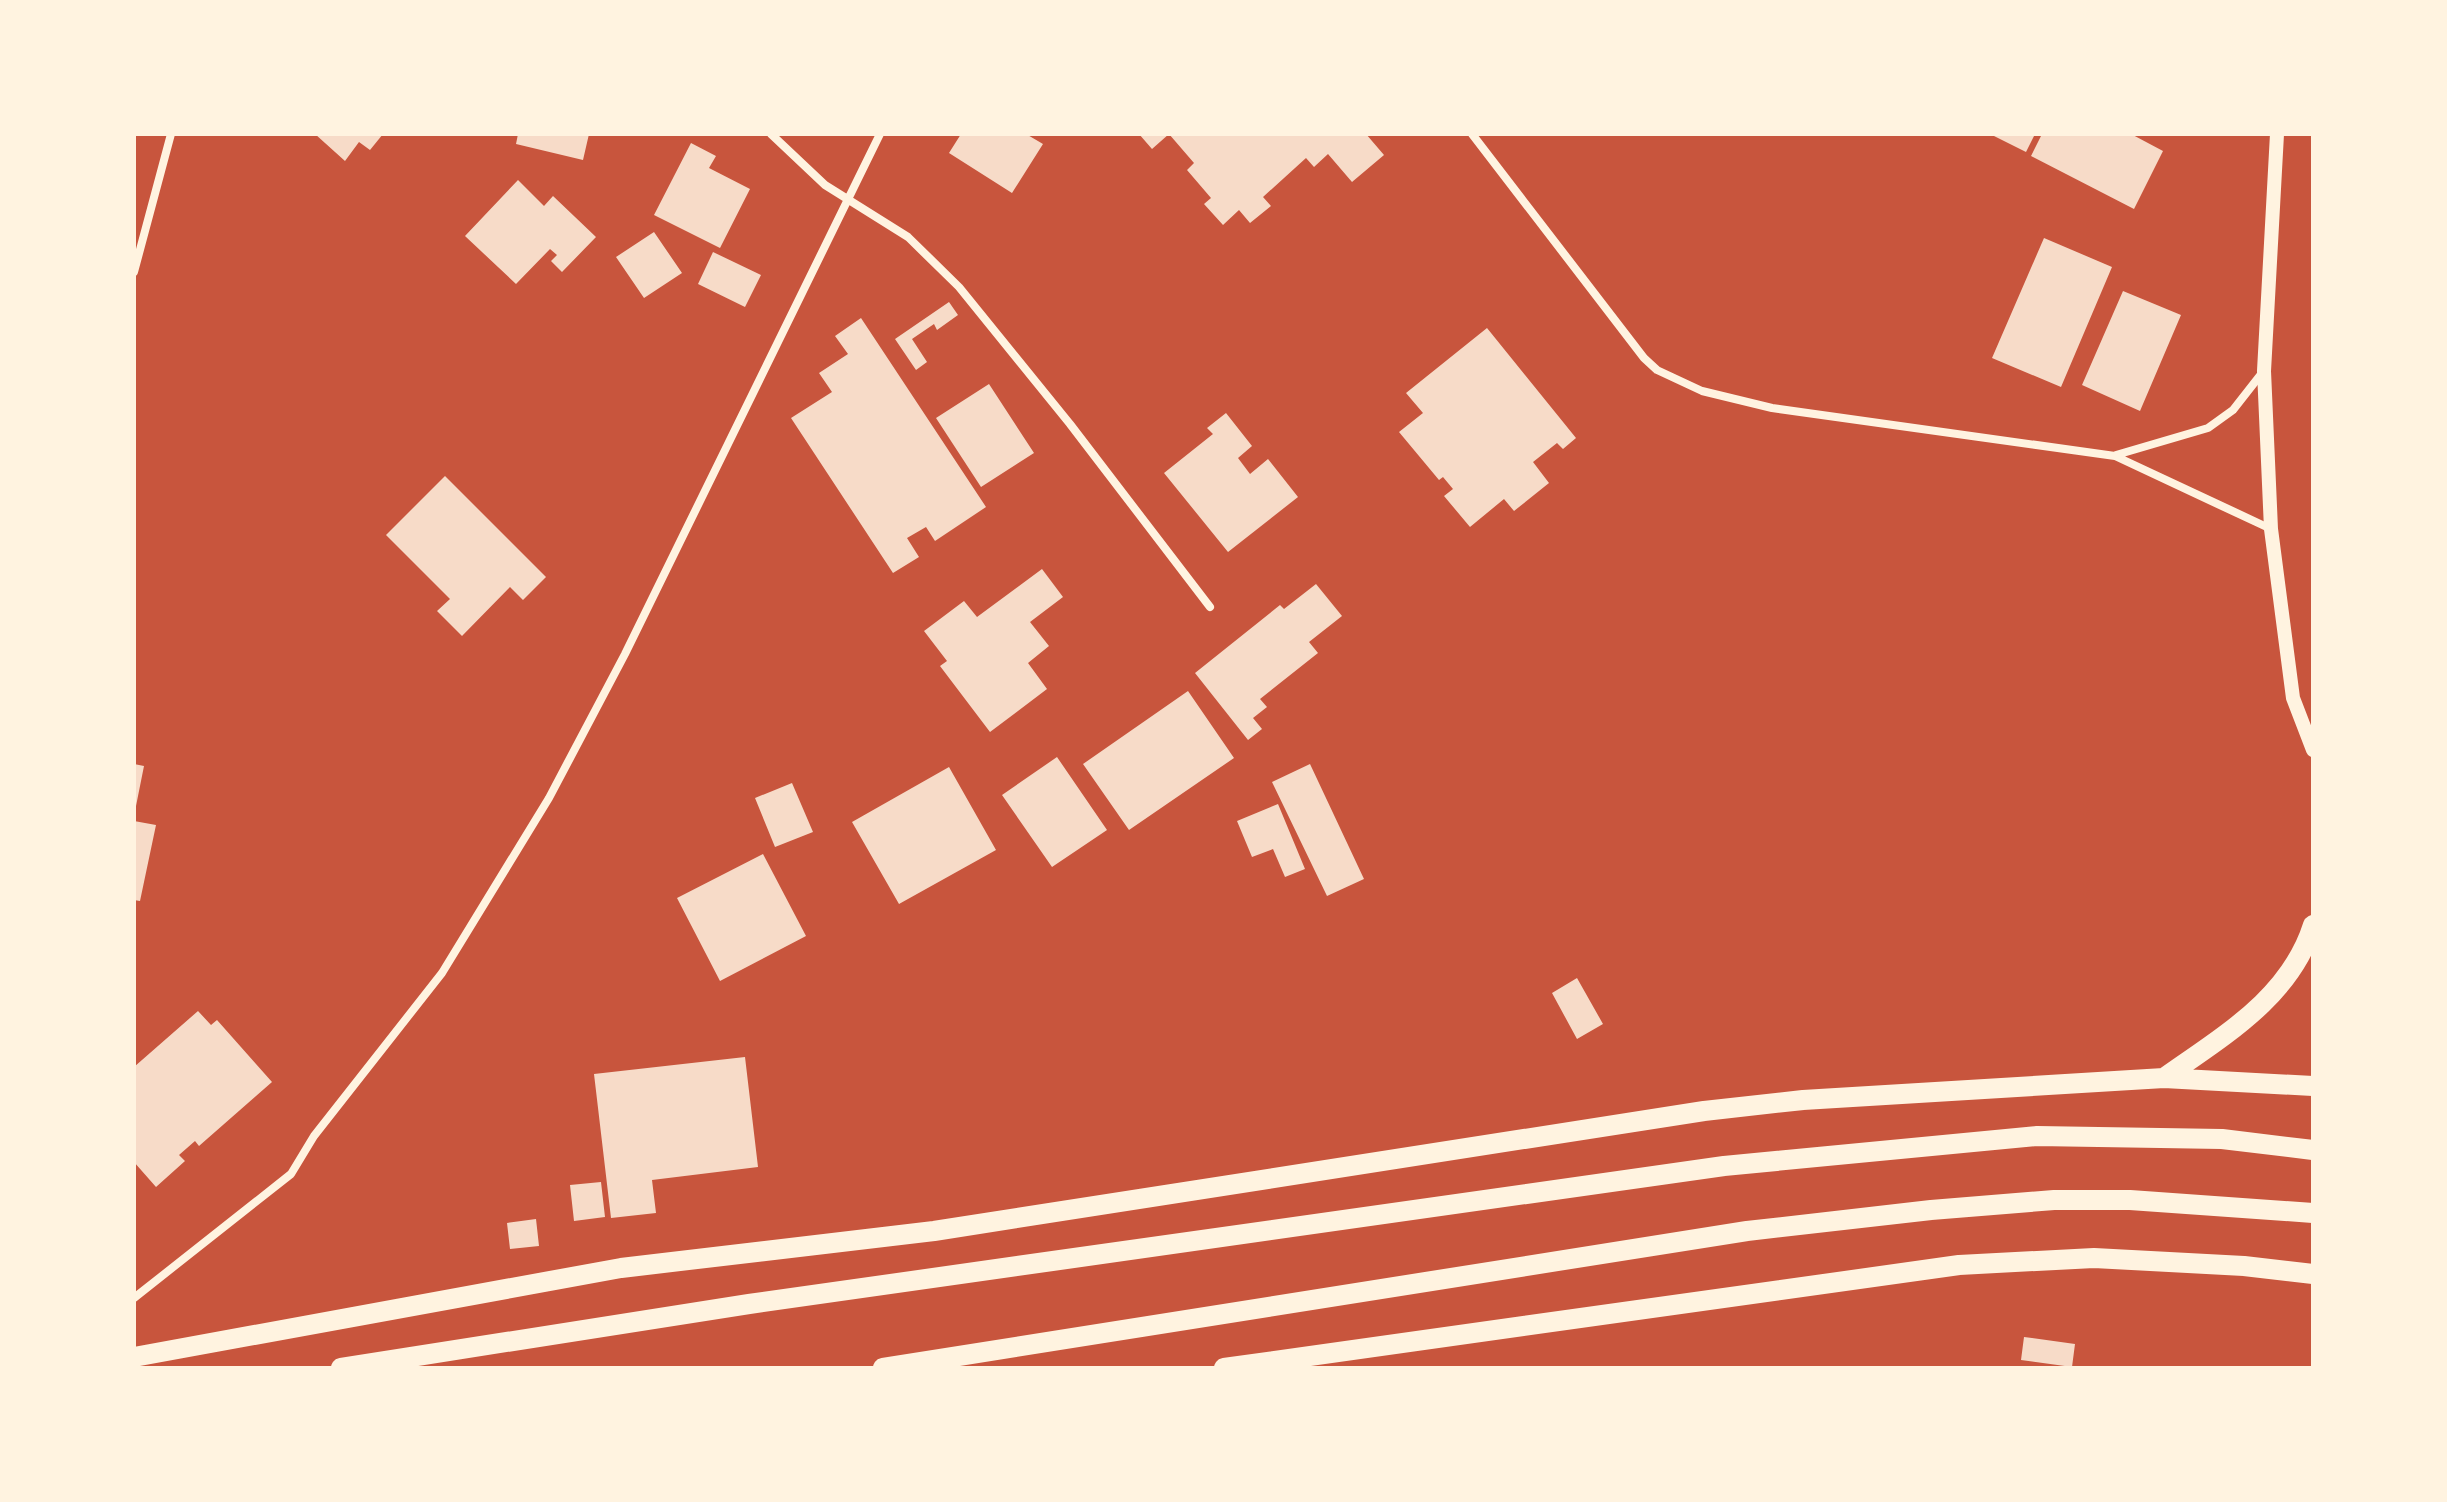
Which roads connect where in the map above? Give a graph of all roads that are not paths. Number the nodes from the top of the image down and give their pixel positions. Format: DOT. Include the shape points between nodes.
graph roads {
  1 [pos="171,134"];
  2 [pos="771,134"];
  3 [pos="880,134"];
  4 [pos="1472,134"];
  5 [pos="2277,134"];
  6 [pos="848,201"];
  7 [pos="134,272"];
  8 [pos="2264,371"];
  9 [pos="2115,456"];
  10 [pos="2271,529"];
  11 [pos="1210,607"];
  12 [pos="2313,750"];
  13 [pos="2313,925"];
  14 [pos="2164,1078"];
  15 [pos="2313,1086"];
  16 [pos="2313,1150"];
  17 [pos="2313,1213"];
  18 [pos="2313,1274"];
  19 [pos="134,1298"];
  20 [pos="134,1357"];
  21 [pos="341,1368"];
  22 [pos="883,1368"];
  23 [pos="1224,1368"];
  1 -- 7 [label="street"];
  2 -- 6 [label="street" via="805,169"];
  3 -- 6 [label="street"];
  4 -- 9 [label="street" via="1644,358 1672,379 1772,408"];
  5 -- 8 [label="street"];
  6 -- 11 [label="street" via="908,237 959,287"];
  6 -- 19 [label="street" via="619,667 549,798 442,973 314,1136 291,1174"];
  8 -- 9 [label="street" via="2233,410 2208,428"];
  8 -- 10 [label="street"];
  9 -- 10 [label="street"];
  10 -- 12 [label="street" via="2293,698"];
  13 -- 14 [label="main road" via="2282,982 2250,1018"];
  14 -- 15 [label="main road"];
  14 -- 20 [label="main road" via="1704,1111 934,1231 621,1268"];
  16 -- 21 [label="main road" via="2222,1139 2037,1136 1724,1166 749,1304"];
  17 -- 22 [label="main road" via="2130,1200 1931,1210 1747,1231"];
  18 -- 23 [label="main road" via="2094,1258 1959,1265"];
}
